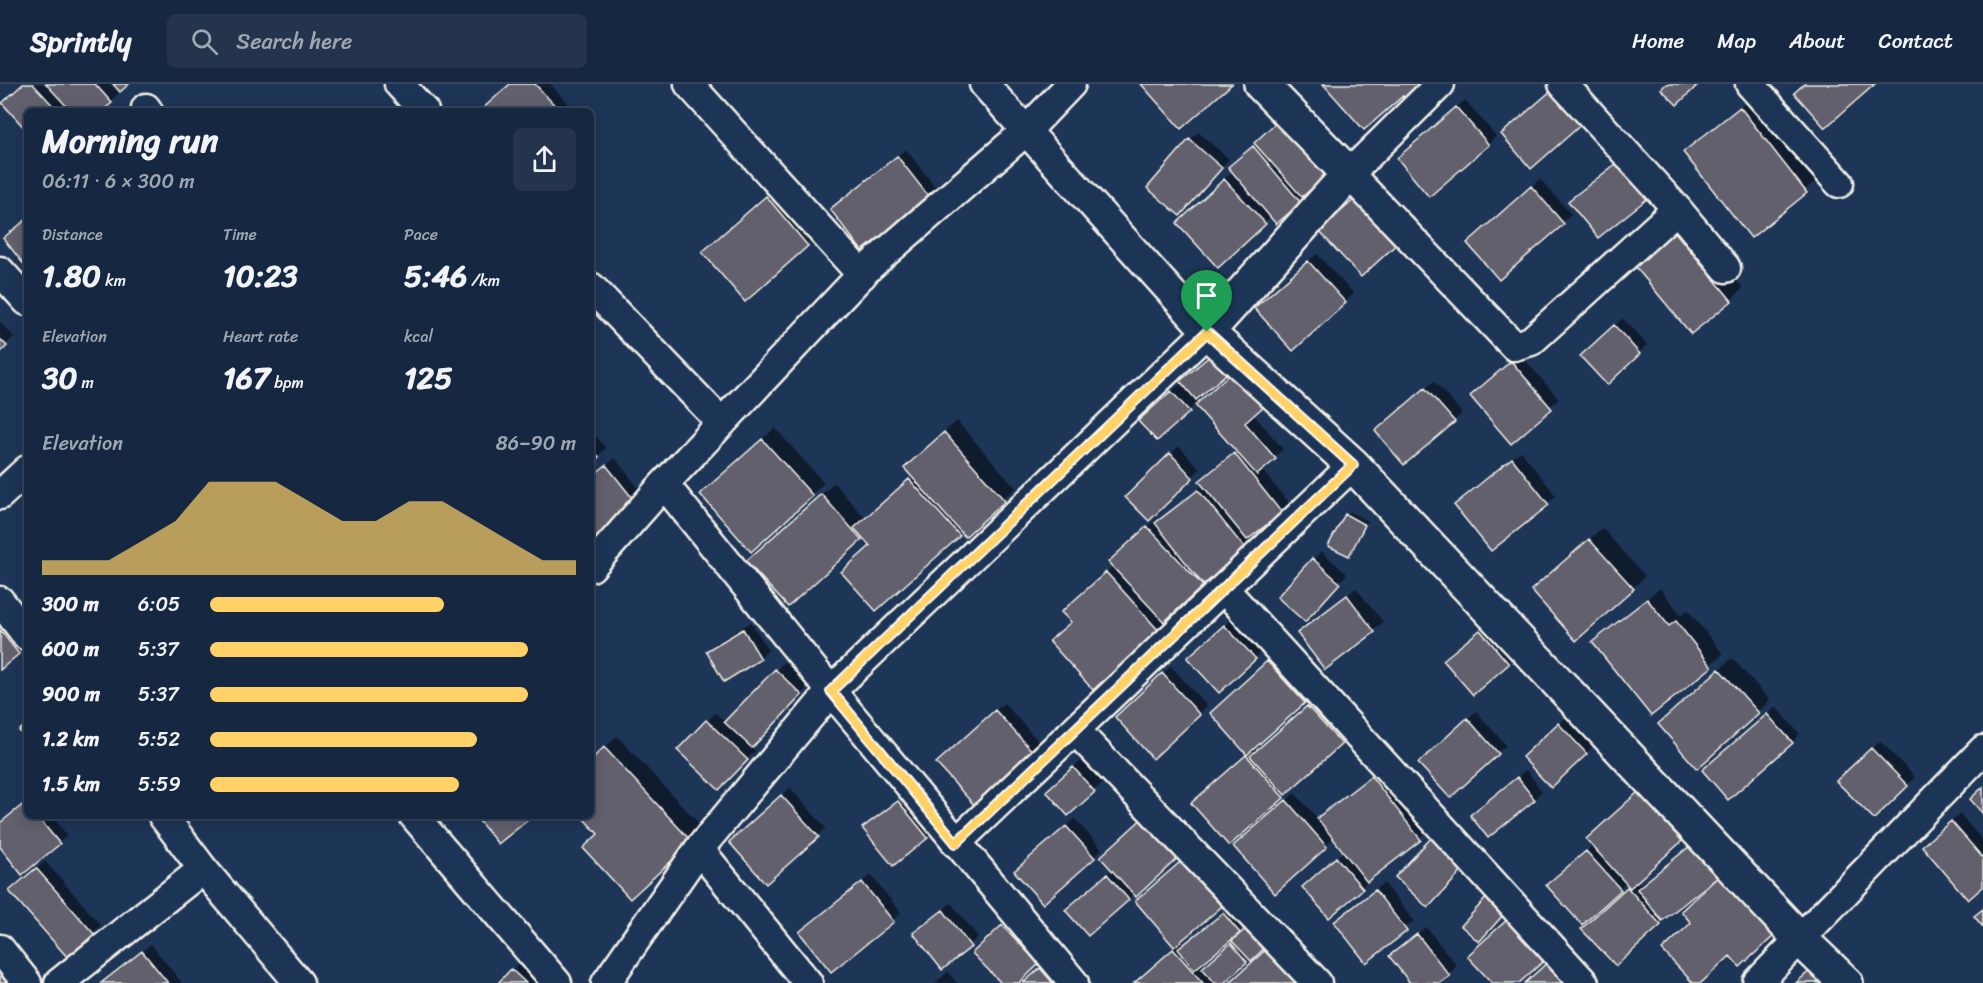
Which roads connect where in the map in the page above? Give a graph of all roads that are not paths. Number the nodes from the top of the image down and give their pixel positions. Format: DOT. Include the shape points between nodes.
graph roads {
  1 [pos="399,84"];
  2 [pos="689,84"];
  3 [pos="984,84"];
  4 [pos="1071,84"];
  5 [pos="1261,84"];
  6 [pos="1440,84"];
  7 [pos="1563,84"];
  8 [pos="1750,84"];
  9 [pos="421,108"];
  10 [pos="1026,130"];
  11 [pos="1349,174"];
  12 [pos="1839,183"];
  13 [pos="1677,209"];
  14 [pos="1725,268"];
  15 [pos="0,272"];
  16 [pos="862,275"];
  17 [pos="594,290"];
  18 [pos="24,298"];
  19 [pos="1207,332"];
  20 [pos="722,423"];
  21 [pos="1353,465"];
  22 [pos="24,473"];
  23 [pos="664,484"];
  24 [pos="0,495"];
  25 [pos="594,564"];
  26 [pos="1224,590"];
  27 [pos="0,601"];
  28 [pos="24,632"];
  29 [pos="831,691"];
  30 [pos="1076,731"];
  31 [pos="1983,750"];
  32 [pos="166,819"];
  33 [pos="417,819"];
  34 [pos="956,843"];
  35 [pos="699,849"];
  36 [pos="203,869"];
  37 [pos="1800,939"];
  38 [pos="0,949"];
  39 [pos="27,983"];
  40 [pos="59,983"];
  41 [pos="299,983"];
  42 [pos="557,983"];
  43 [pos="606,983"];
  44 [pos="808,983"];
  45 [pos="1074,983"];
  46 [pos="1317,983"];
  47 [pos="1584,983"];
  48 [pos="1757,983"];
  49 [pos="1846,983"];
  1 -- 9 [label="street"];
  2 -- 16 [label="street"];
  3 -- 10 [label="street"];
  4 -- 10 [label="street"];
  5 -- 11 [label="street"];
  6 -- 11 [label="street"];
  7 -- 13 [label="street"];
  8 -- 12 [label="street"];
  10 -- 16 [label="street"];
  10 -- 19 [label="street"];
  11 -- 13 [label="street" via="1514,346 1531,341"];
  11 -- 19 [label="street"];
  13 -- 14 [label="street"];
  15 -- 18 [label="street"];
  16 -- 20 [label="street"];
  17 -- 20 [label="street"];
  19 -- 21 [label="street"];
  19 -- 29 [label="street"];
  20 -- 23 [label="street"];
  21 -- 26 [label="street"];
  21 -- 37 [label="street"];
  22 -- 24 [label="street"];
  23 -- 25 [label="street"];
  23 -- 29 [label="street"];
  26 -- 30 [label="street"];
  26 -- 47 [label="street"];
  27 -- 28 [label="street"];
  29 -- 34 [label="street"];
  29 -- 35 [label="street"];
  30 -- 34 [label="street"];
  30 -- 46 [label="street"];
  31 -- 37 [label="street"];
  32 -- 36 [label="street"];
  33 -- 42 [label="street"];
  34 -- 45 [label="street"];
  35 -- 43 [label="street"];
  35 -- 44 [label="street"];
  36 -- 40 [label="street"];
  36 -- 41 [label="street"];
  37 -- 48 [label="street"];
  37 -- 49 [label="street"];
  38 -- 39 [label="street"];
}
